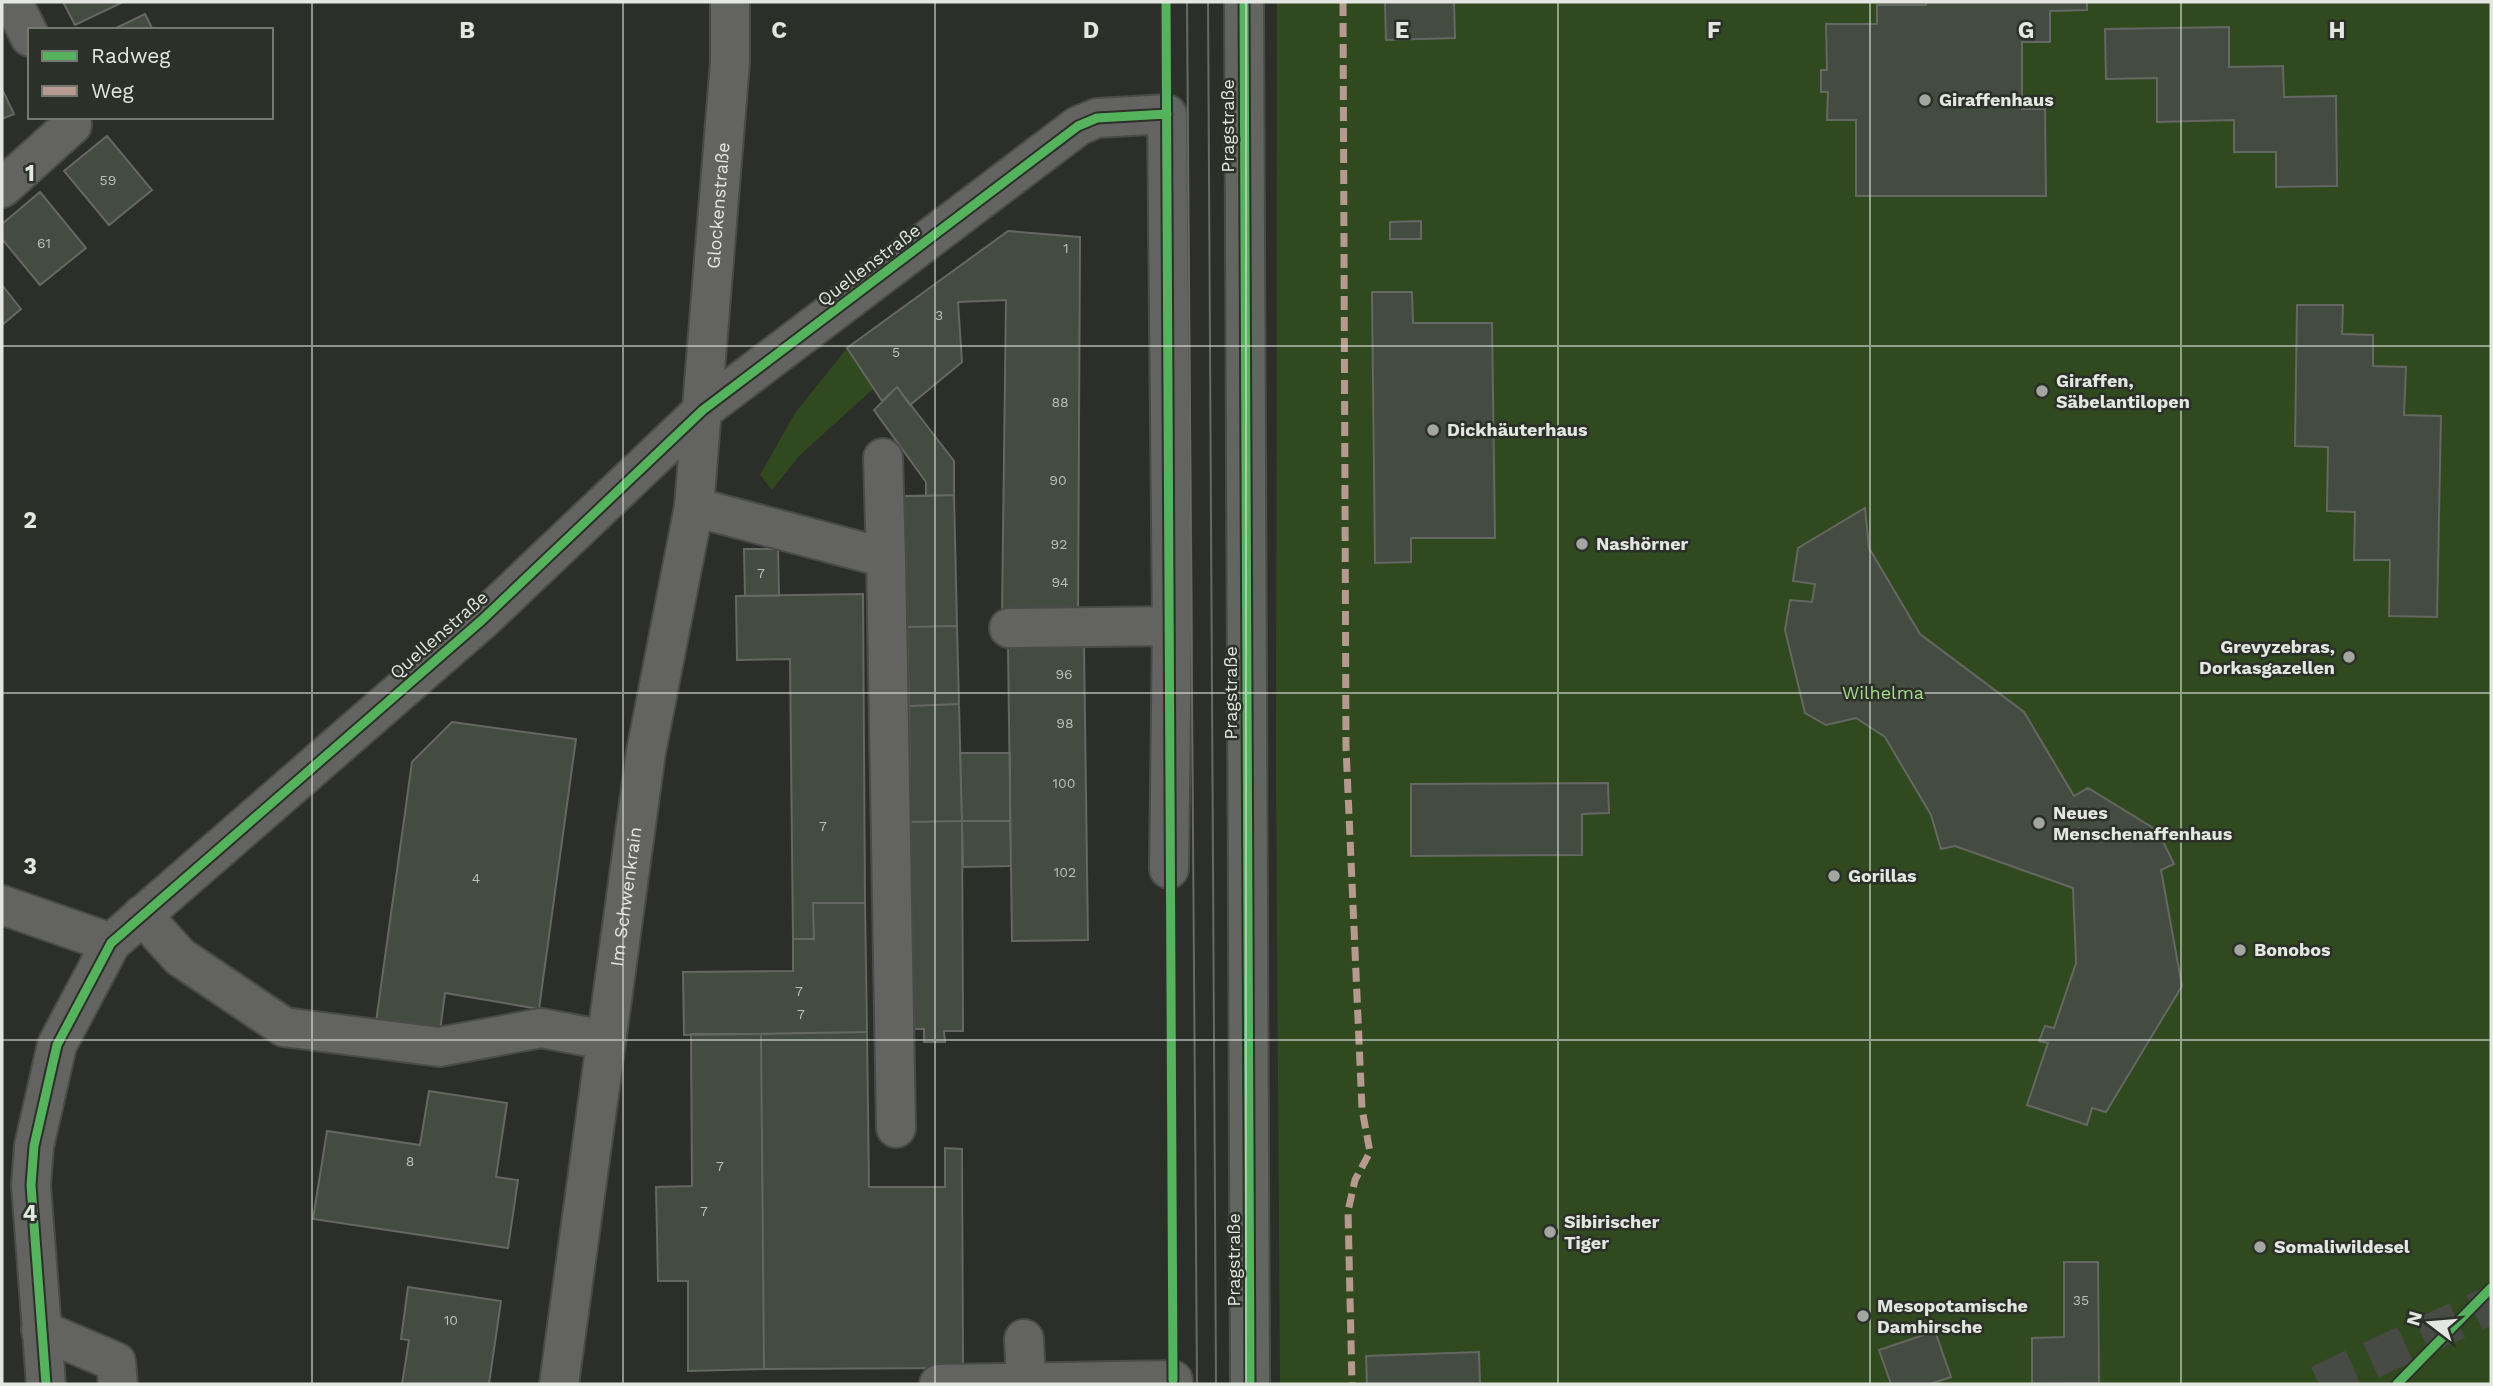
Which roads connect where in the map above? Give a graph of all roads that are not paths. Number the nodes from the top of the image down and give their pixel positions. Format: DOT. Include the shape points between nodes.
graph roads {
  1 [pos="13,2"];
  2 [pos="730,2"];
  3 [pos="1244,2"];
  4 [pos="28,33"];
  5 [pos="69,119"];
  6 [pos="2,188"];
  7 [pos="703,410"];
  8 [pos="883,458"];
  9 [pos="694,507"];
  10 [pos="887,558"];
  11 [pos="1172,626"];
  12 [pos="1009,628"];
  13 [pos="1168,869"];
  14 [pos="2,905"];
  15 [pos="142,915"];
  16 [pos="111,943"];
  17 [pos="606,1040"];
  18 [pos="896,1128"];
  19 [pos="31,1185"];
  20 [pos="2,1209"];
  21 [pos="41,1330"];
  22 [pos="1024,1339"];
  23 [pos="1026,1382"];
  24 [pos="46,1384"];
  25 [pos="118,1384"];
  26 [pos="559,1384"];
  27 [pos="939,1384"];
  28 [pos="1173,1384"];
  29 [pos="1250,1384"];
  1 -- 4 [label="street"];
  2 -- 7 [label="street, Glockenstraße" via="730,62"];
  3 -- 29 [label="main road, Pragstraße"];
  5 -- 6 [label="street" via="72,125"];
  7 -- 9 [label="street, Im Schwenkrain"];
  7 -- 11 [label="street, Quellenstraße" via="1078,126 1097,118 1167,114"];
  7 -- 15 [label="street, Quellenstraße" via="482,620"];
  8 -- 10 [label="street"];
  9 -- 10 [label="street"];
  9 -- 17 [label="street, Im Schwenkrain" via="646,752"];
  10 -- 18 [label="street"];
  11 -- 12 [label="street"];
  11 -- 13 [label="street"];
  14 -- 16 [label="street"];
  15 -- 16 [label="street, Quellenstraße"];
  15 -- 17 [label="street" via="180,957 284,1027 439,1047 541,1028"];
  16 -- 19 [label="street, Quellenstraße" via="57,1045 34,1146"];
  17 -- 26 [label="street, Im Schwenkrain"];
  19 -- 20 [label="street"];
  19 -- 21 [label="street, Quellenstraße"];
  21 -- 24 [label="street, Quellenstraße"];
  21 -- 25 [label="street" via="116,1362"];
  22 -- 23 [label="street"];
  23 -- 27 [label="street"];
  23 -- 28 [label="street" via="1173,1380"];
}
